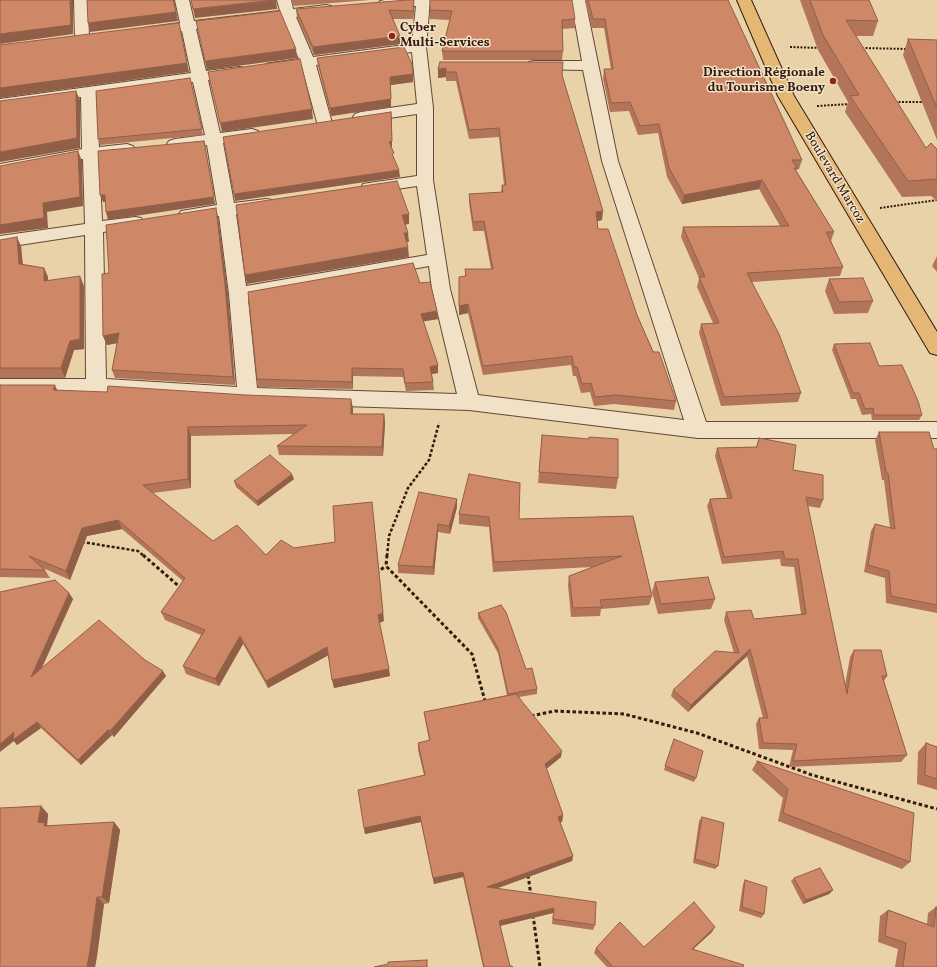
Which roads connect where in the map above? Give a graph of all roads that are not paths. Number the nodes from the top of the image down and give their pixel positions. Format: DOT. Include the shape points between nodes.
graph roads {
  1 [pos="81,0"];
  2 [pos="182,0"];
  3 [pos="423,0"];
  4 [pos="578,0"];
  5 [pos="744,0"];
  6 [pos="375,5"];
  7 [pos="286,6"];
  8 [pos="343,8"];
  9 [pos="188,26"];
  10 [pos="135,32"];
  11 [pos="97,37"];
  12 [pos="82,39"];
  13 [pos="67,40"];
  14 [pos="419,47"];
  15 [pos="308,62"];
  16 [pos="520,65"];
  17 [pos="590,66"];
  18 [pos="200,76"];
  19 [pos="88,92"];
  20 [pos="0,104"];
  21 [pos="425,108"];
  22 [pos="269,131"];
  23 [pos="214,140"];
  24 [pos="90,154"];
  25 [pos="0,168"];
  26 [pos="425,180"];
  27 [pos="356,190"];
  28 [pos="279,202"];
  29 [pos="225,210"];
  30 [pos="171,217"];
  31 [pos="148,220"];
  32 [pos="94,227"];
  33 [pos="0,242"];
  34 [pos="436,259"];
  35 [pos="238,294"];
  36 [pos="937,348"];
  37 [pos="0,386"];
  38 [pos="96,386"];
  39 [pos="248,395"];
  40 [pos="470,402"];
  41 [pos="698,430"];
  42 [pos="937,430"];
  1 -- 12 [label="street"];
  2 -- 9 [label="street"];
  3 -- 6 [label="street"];
  3 -- 14 [label="street"];
  4 -- 17 [label="street"];
  5 -- 36 [label="main road, Boulevard Marcoz" via="793,107"];
  7 -- 8 [label="street"];
  7 -- 9 [label="street"];
  7 -- 15 [label="street"];
  9 -- 10 [label="street"];
  9 -- 18 [label="street"];
  11 -- 12 [label="street"];
  12 -- 13 [label="street"];
  14 -- 15 [label="street"];
  14 -- 21 [label="street" via="428,65"];
  15 -- 18 [label="street"];
  15 -- 21 [label="street" via="329,122"];
  16 -- 17 [label="street"];
  17 -- 41 [label="street" via="610,161"];
  18 -- 19 [label="street"];
  18 -- 23 [label="street"];
  19 -- 20 [label="street"];
  19 -- 24 [label="street"];
  21 -- 26 [label="street"];
  22 -- 23 [label="street"];
  23 -- 24 [label="street"];
  23 -- 29 [label="street"];
  24 -- 25 [label="street"];
  24 -- 32 [label="street"];
  26 -- 27 [label="street"];
  26 -- 34 [label="street"];
  28 -- 29 [label="street"];
  29 -- 30 [label="street"];
  29 -- 35 [label="street" via="230,229"];
  31 -- 32 [label="street"];
  32 -- 33 [label="street"];
  32 -- 38 [label="street"];
  34 -- 35 [label="street"];
  34 -- 40 [label="street" via="441,289"];
  35 -- 39 [label="street"];
  37 -- 38 [label="street"];
  38 -- 39 [label="street"];
  39 -- 40 [label="street"];
  40 -- 41 [label="street"];
  41 -- 42 [label="street"];
}
